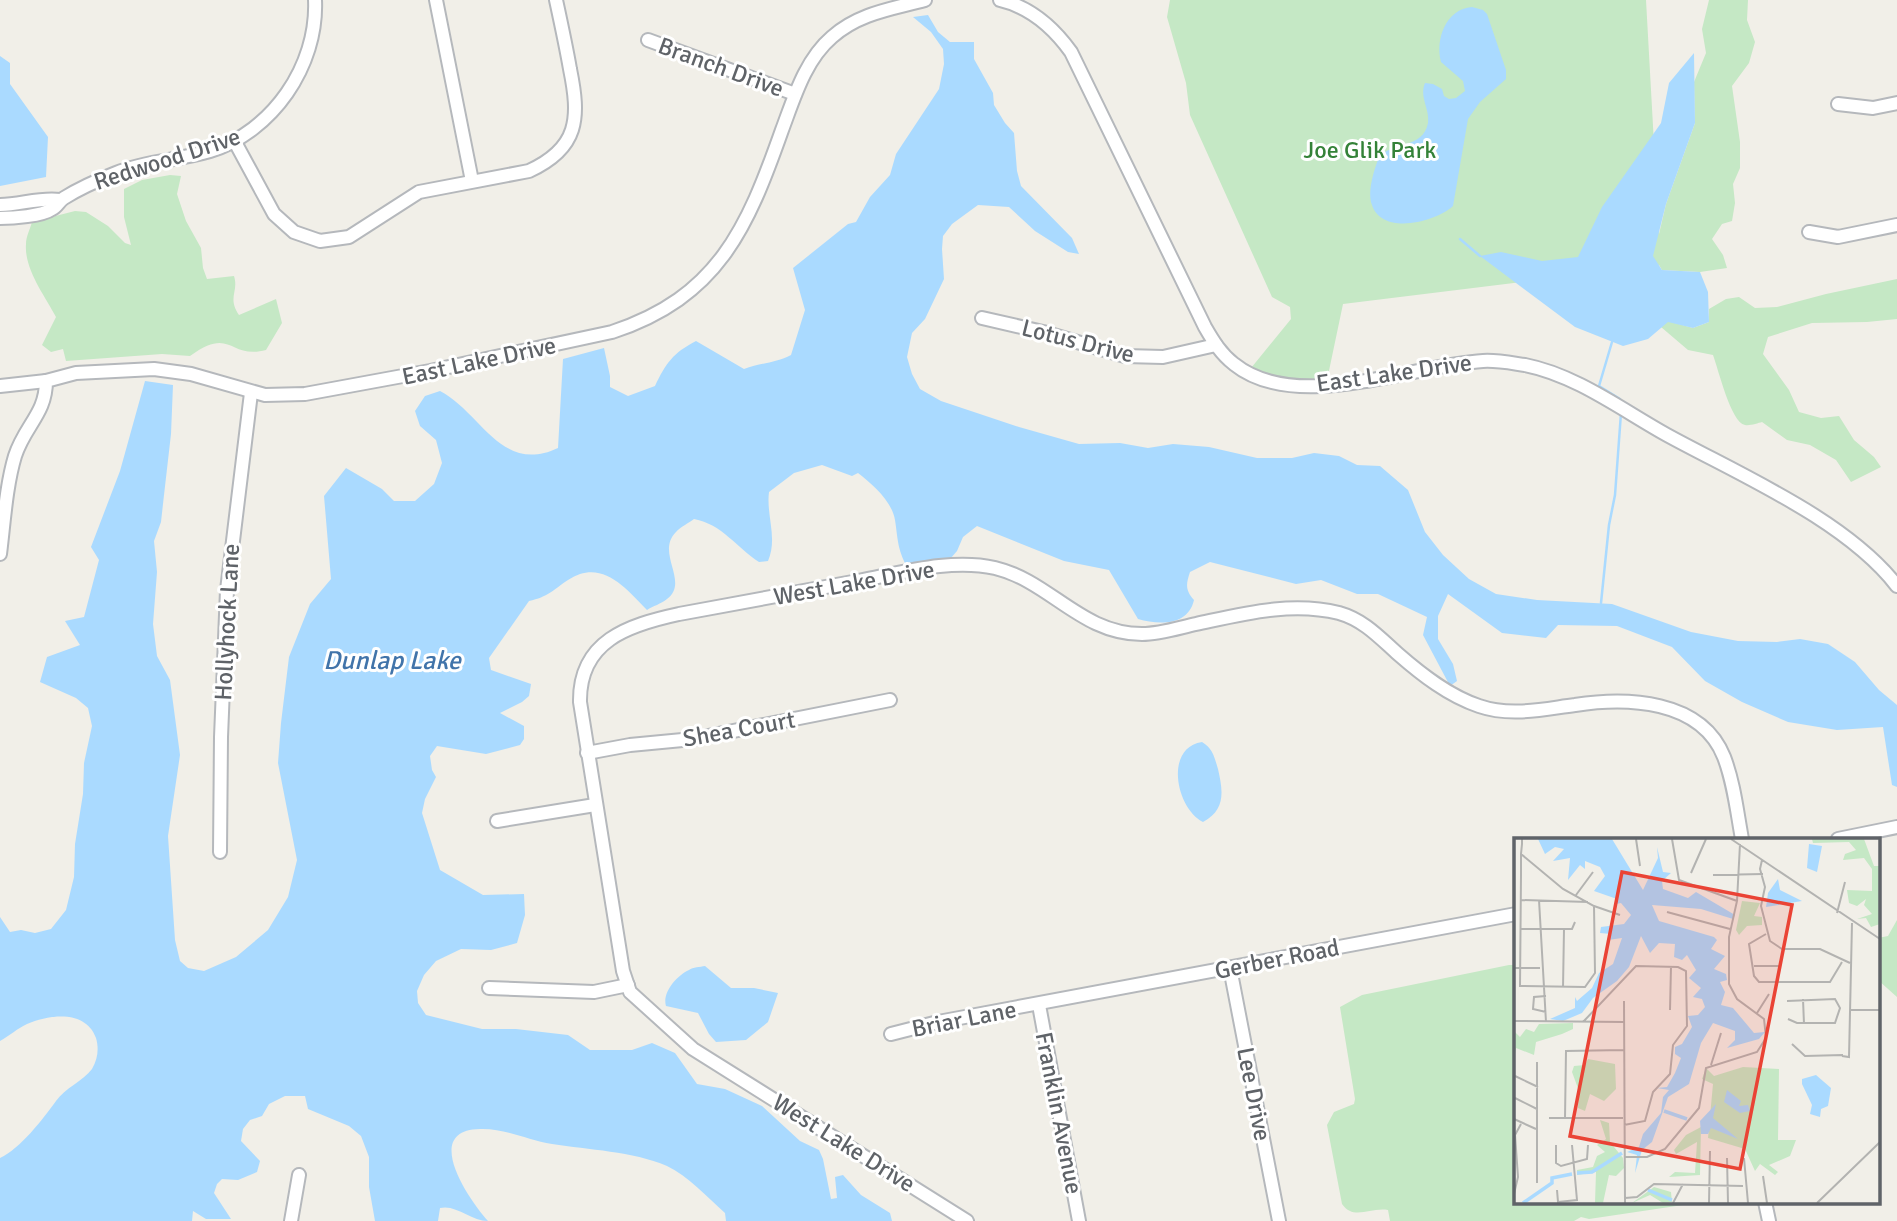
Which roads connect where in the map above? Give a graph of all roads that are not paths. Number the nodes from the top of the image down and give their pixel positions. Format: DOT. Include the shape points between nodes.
graph roads {
  1 [pos="315,0"];
  2 [pos="436,0"];
  3 [pos="556,0"];
  4 [pos="925,0"];
  5 [pos="1000,0"];
  6 [pos="648,40"];
  7 [pos="795,94"];
  8 [pos="1897,103"];
  9 [pos="1838,104"];
  10 [pos="234,142"];
  11 [pos="472,181"];
  12 [pos="60,200"];
  13 [pos="0,205"];
  14 [pos="0,218"];
  15 [pos="1897,225"];
  16 [pos="1809,232"];
  17 [pos="982,318"];
  18 [pos="1216,345"];
  19 [pos="46,381"];
  20 [pos="0,386"];
  21 [pos="251,393"];
  22 [pos="0,554"];
  23 [pos="1897,586"];
  24 [pos="890,700"];
  25 [pos="587,753"];
  26 [pos="595,804"];
  27 [pos="497,821"];
  28 [pos="1897,827"];
  29 [pos="1742,838"];
  30 [pos="1843,838"];
  31 [pos="220,852"];
  32 [pos="1514,914"];
  33 [pos="1230,968"];
  34 [pos="628,985"];
  35 [pos="489,988"];
  36 [pos="1038,1005"];
  37 [pos="891,1034"];
  38 [pos="299,1175"];
  39 [pos="291,1221"];
  40 [pos="967,1221"];
  41 [pos="1079,1221"];
  42 [pos="1279,1221"];
  1 -- 10 [label="street, Redwood Drive" via="312,36 296,78 264,119"];
  2 -- 11 [label="street"];
  3 -- 11 [label="street" via="575,92 570,137 545,163"];
  4 -- 7 [label="street, East Lake Drive" via="875,12 830,38"];
  5 -- 18 [label="street, East Lake Drive" via="1037,16 1071,52"];
  6 -- 7 [label="street, Branch Drive"];
  7 -- 21 [label="street, East Lake Drive" via="756,196 728,251 702,282 653,316 598,335 344,388 279,396"];
  8 -- 9 [label="street" via="1873,108"];
  10 -- 11 [label="street" via="274,214 294,232 311,239 349,236 419,192"];
  10 -- 12 [label="street, Redwood Drive" via="131,168"];
  12 -- 13 [label="street, Redwood Drive"];
  12 -- 14 [label="street, Redwood Drive" via="52,210"];
  15 -- 16 [label="street" via="1838,237"];
  17 -- 18 [label="street, Lotus Drive" via="1125,356 1163,356"];
  18 -- 23 [label="street, East Lake Drive" via="1247,373 1298,386 1356,382 1484,360 1546,371 1818,518 1857,545"];
  19 -- 20 [label="street, East Lake Drive"];
  19 -- 21 [label="street, East Lake Drive" via="76,373 155,369 191,374"];
  19 -- 22 [label="street" via="42,408 15,457"];
  21 -- 31 [label="street, Hollyhock Lane" via="227,590"];
  24 -- 25 [label="street, Shea Court" via="694,739"];
  25 -- 26 [label="street, West Lake Drive"];
  25 -- 29 [label="street, West Lake Drive" via="581,681 599,647 623,632 679,614 914,570 977,565 1028,580 1081,617 1130,634 1160,633 1264,610 1337,612 1363,623 1446,690 1493,710 1530,712 1623,701 1673,710 1706,731 1720,750"];
  26 -- 27 [label="street"];
  26 -- 34 [label="street, West Lake Drive"];
  28 -- 30 [label="street"];
  32 -- 33 [label="street, Gerber Road"];
  33 -- 36 [label="street, Gerber Road"];
  33 -- 42 [label="street, Lee Drive"];
  34 -- 35 [label="street" via="594,992"];
  34 -- 40 [label="street, West Lake Drive" via="641,1003 693,1049"];
  36 -- 37 [label="street, Briar Lane"];
  36 -- 41 [label="street, Franklin Avenue"];
  38 -- 39 [label="street"];
}
